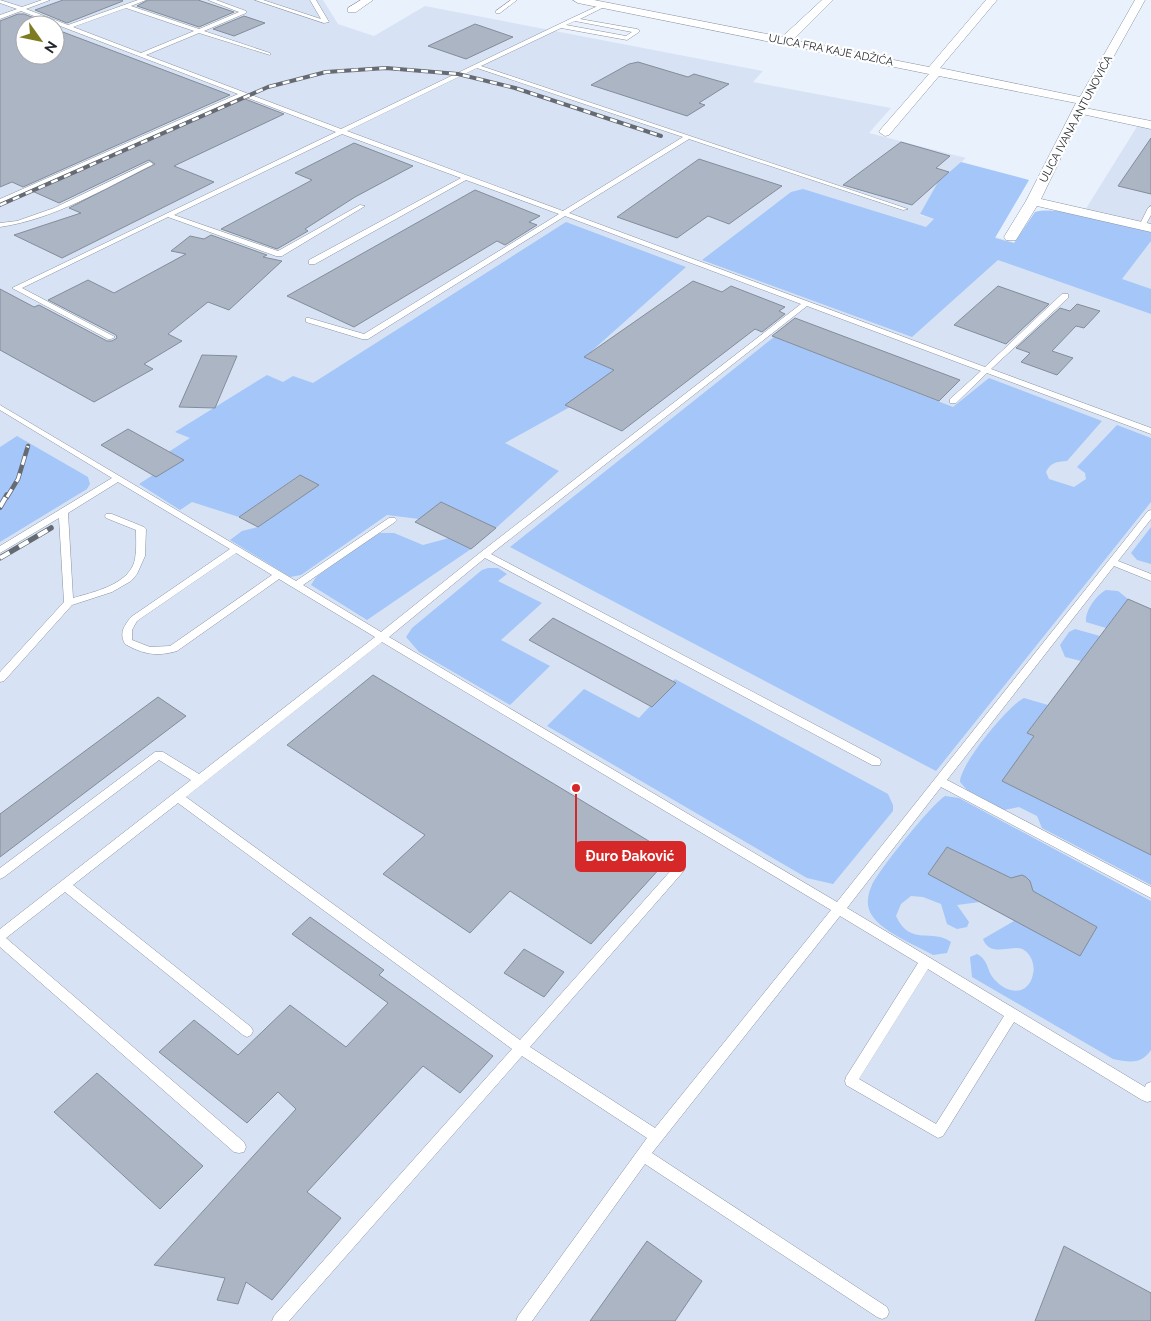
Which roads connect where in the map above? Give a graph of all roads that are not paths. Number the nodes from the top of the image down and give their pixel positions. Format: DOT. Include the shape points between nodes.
graph roads {
  1 [pos="47,0"];
  2 [pos="143,0"];
  3 [pos="210,0"];
  4 [pos="258,0"];
  5 [pos="287,0"];
  6 [pos="313,0"];
  7 [pos="368,0"];
  8 [pos="514,0"];
  9 [pos="578,0"];
  10 [pos="828,0"];
  11 [pos="992,0"];
  12 [pos="1140,0"];
  13 [pos="0,1"];
  14 [pos="662,4"];
  15 [pos="274,5"];
  16 [pos="604,5"];
  17 [pos="126,6"];
  18 [pos="21,9"];
  19 [pos="352,10"];
  20 [pos="498,12"];
  21 [pos="650,14"];
  22 [pos="0,17"];
  23 [pos="574,19"];
  24 [pos="560,26"];
  25 [pos="68,27"];
  26 [pos="199,31"];
  27 [pos="785,41"];
  28 [pos="268,54"];
  29 [pos="140,55"];
  30 [pos="475,66"];
  31 [pos="934,71"];
  32 [pos="243,94"];
  33 [pos="1081,106"];
  34 [pos="1151,125"];
  35 [pos="343,132"];
  36 [pos="885,132"];
  37 [pos="688,137"];
  38 [pos="150,164"];
  39 [pos="465,178"];
  40 [pos="0,201"];
  41 [pos="1033,201"];
  42 [pos="362,206"];
  43 [pos="1151,208"];
  44 [pos="905,209"];
  45 [pos="563,214"];
  46 [pos="168,216"];
  47 [pos="0,225"];
  48 [pos="1147,227"];
  49 [pos="1011,237"];
  50 [pos="312,262"];
  51 [pos="1066,296"];
  52 [pos="805,304"];
  53 [pos="309,320"];
  54 [pos="111,337"];
  55 [pos="986,370"];
  56 [pos="953,401"];
  57 [pos="0,407"];
  58 [pos="1151,431"];
  59 [pos="117,479"];
  60 [pos="64,511"];
  61 [pos="1151,513"];
  62 [pos="109,516"];
  63 [pos="392,520"];
  64 [pos="0,550"];
  65 [pos="236,550"];
  66 [pos="484,554"];
  67 [pos="1112,562"];
  68 [pos="278,575"];
  69 [pos="1151,578"];
  70 [pos="296,586"];
  71 [pos="69,603"];
  72 [pos="382,637"];
  73 [pos="0,678"];
  74 [pos="876,762"];
  75 [pos="199,780"];
  76 [pos="940,781"];
  77 [pos="178,797"];
  78 [pos="678,870"];
  79 [pos="0,874"];
  80 [pos="65,885"];
  81 [pos="1151,892"];
  82 [pos="839,909"];
  83 [pos="0,938"];
  84 [pos="926,962"];
  85 [pos="1012,1014"];
  86 [pos="247,1031"];
  87 [pos="521,1048"];
  88 [pos="1150,1094"];
  89 [pos="656,1136"];
  90 [pos="240,1147"];
  91 [pos="643,1155"];
  92 [pos="882,1312"];
  93 [pos="279,1321"];
  94 [pos="522,1321"];
  1 -- 18 [label="lane"];
  2 -- 17 [label="lane"];
  3 -- 26 [label="lane" via="244,12"];
  4 -- 15 [label="lane"];
  5 -- 15 [label="lane"];
  6 -- 15 [label="lane" via="326,22"];
  7 -- 19 [label="street"];
  8 -- 20 [label="lane"];
  9 -- 16 [label="street, ULICA FRA KAJE ADŽIĆA"];
  10 -- 27 [label="street"];
  11 -- 31 [label="street"];
  12 -- 33 [label="street, ULICA IVANA ANTUNOVIĆA"];
  13 -- 18 [label="lane"];
  14 -- 21 [label="street"];
  16 -- 21 [label="street, ULICA FRA KAJE ADŽIĆA"];
  16 -- 23 [label="lane"];
  17 -- 25 [label="lane"];
  17 -- 26 [label="lane"];
  18 -- 22 [label="lane"];
  18 -- 25 [label="lane"];
  21 -- 27 [label="street, ULICA FRA KAJE ADŽIĆA"];
  23 -- 24 [label="lane"];
  23 -- 24 [label="lane" via="637,31 627,38"];
  24 -- 30 [label="lane"];
  25 -- 29 [label="lane"];
  26 -- 28 [label="lane"];
  26 -- 29 [label="lane"];
  27 -- 31 [label="street, ULICA FRA KAJE ADŽIĆA"];
  29 -- 32 [label="lane"];
  30 -- 35 [label="lane"];
  30 -- 37 [label="lane"];
  31 -- 33 [label="street, ULICA FRA KAJE ADŽIĆA"];
  31 -- 36 [label="street"];
  32 -- 35 [label="lane"];
  32 -- 40 [label="lane"];
  33 -- 34 [label="street, ULICA FRA KAJE ADŽIĆA"];
  33 -- 41 [label="street, ULICA IVANA ANTUNOVIĆA"];
  35 -- 39 [label="lane"];
  35 -- 46 [label="lane"];
  37 -- 44 [label="lane"];
  37 -- 45 [label="lane"];
  38 -- 47 [label="lane" via="55,209 24,221"];
  39 -- 45 [label="lane"];
  39 -- 50 [label="lane"];
  41 -- 48 [label="street"];
  41 -- 49 [label="street, ULICA IVANA ANTUNOVIĆA"];
  42 -- 46 [label="lane" via="279,254"];
  43 -- 48 [label="lane"];
  45 -- 52 [label="lane"];
  45 -- 53 [label="lane" via="366,337"];
  46 -- 54 [label="lane" via="16,288"];
  51 -- 55 [label="lane"];
  52 -- 55 [label="lane"];
  52 -- 66 [label="lane"];
  55 -- 56 [label="lane"];
  55 -- 58 [label="lane"];
  57 -- 59 [label="lane"];
  59 -- 60 [label="lane"];
  59 -- 65 [label="lane"];
  60 -- 64 [label="lane"];
  60 -- 71 [label="lane"];
  61 -- 67 [label="lane"];
  62 -- 71 [label="lane" via="141,529 138,565 128,580"];
  63 -- 70 [label="lane"];
  65 -- 68 [label="lane"];
  65 -- 68 [label="lane" via="134,619 127,628 128,642 141,650 155,653 173,649"];
  66 -- 72 [label="lane"];
  66 -- 74 [label="lane"];
  67 -- 69 [label="lane"];
  67 -- 76 [label="lane"];
  68 -- 70 [label="lane"];
  70 -- 72 [label="lane"];
  71 -- 73 [label="lane"];
  72 -- 75 [label="lane"];
  72 -- 82 [label="lane"];
  75 -- 77 [label="lane"];
  75 -- 79 [label="lane" via="159,755"];
  76 -- 81 [label="lane"];
  76 -- 82 [label="lane"];
  77 -- 80 [label="lane"];
  77 -- 87 [label="lane"];
  78 -- 87 [label="lane"];
  80 -- 83 [label="lane"];
  80 -- 86 [label="lane"];
  82 -- 84 [label="lane"];
  82 -- 89 [label="lane"];
  83 -- 90 [label="lane"];
  84 -- 85 [label="lane"];
  84 -- 85 [label="lane" via="851,1081 938,1132"];
  85 -- 88 [label="lane"];
  87 -- 89 [label="lane"];
  87 -- 93 [label="lane"];
  89 -- 91 [label="lane"];
  91 -- 92 [label="lane"];
  91 -- 94 [label="lane"];
}
